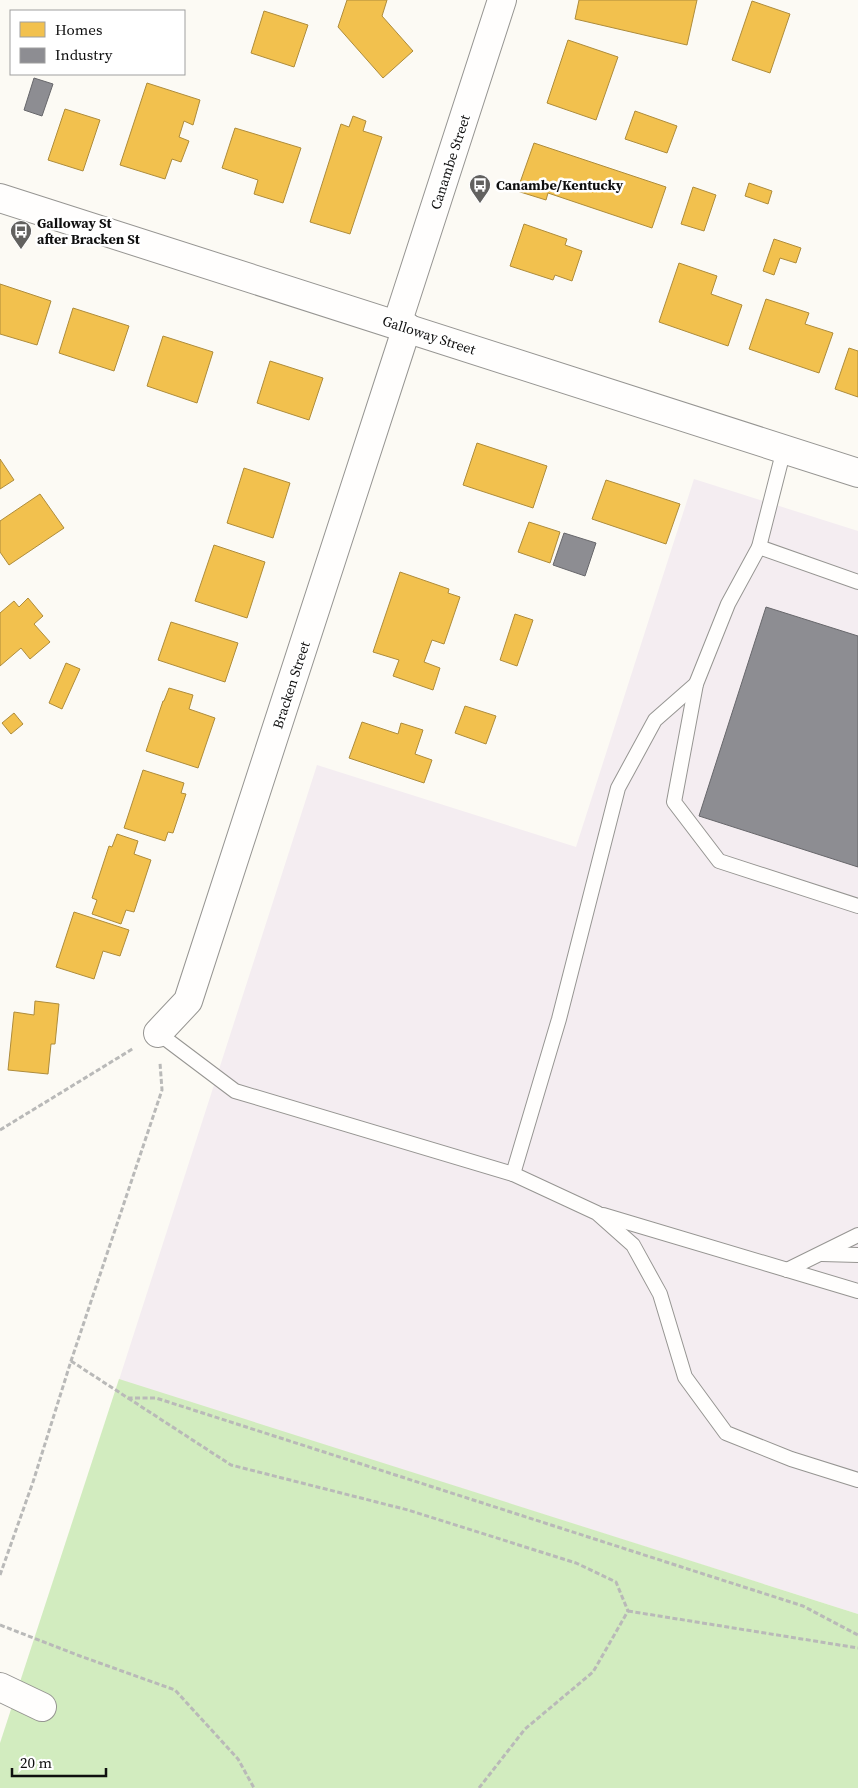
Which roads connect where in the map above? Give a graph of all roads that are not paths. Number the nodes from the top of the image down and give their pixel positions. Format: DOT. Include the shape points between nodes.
graph roads {
  1 [pos="502,0"];
  2 [pos="0,198"];
  3 [pos="402,326"];
  4 [pos="784,449"];
  5 [pos="858,473"];
  6 [pos="759,547"];
  7 [pos="858,582"];
  8 [pos="696,684"];
  9 [pos="858,906"];
  10 [pos="158,1033"];
  11 [pos="513,1174"];
  12 [pos="597,1213"];
  13 [pos="858,1234"];
  14 [pos="819,1254"];
  15 [pos="858,1255"];
  16 [pos="787,1270"];
  17 [pos="858,1292"];
  18 [pos="858,1480"];
  19 [pos="0,1687"];
  20 [pos="42,1707"];
  1 -- 3 [label="street, Canambe Street"];
  2 -- 3 [label="street, Galloway Street"];
  3 -- 4 [label="street, Galloway Street"];
  3 -- 10 [label="street, Bracken Street" via="188,1001"];
  4 -- 5 [label="street, Galloway Street"];
  4 -- 6 [label="lane"];
  6 -- 7 [label="lane"];
  6 -- 8 [label="lane" via="728,604"];
  8 -- 9 [label="lane" via="674,802 720,861"];
  8 -- 11 [label="lane" via="655,720 618,788 559,1019"];
  10 -- 11 [label="lane" via="235,1092"];
  11 -- 12 [label="lane"];
  12 -- 16 [label="lane"];
  12 -- 18 [label="lane" via="633,1245 660,1294 685,1377 726,1433 791,1459"];
  13 -- 14 [label="lane"];
  14 -- 15 [label="lane"];
  14 -- 16 [label="lane"];
  16 -- 17 [label="lane"];
  19 -- 20 [label="street"];
}
